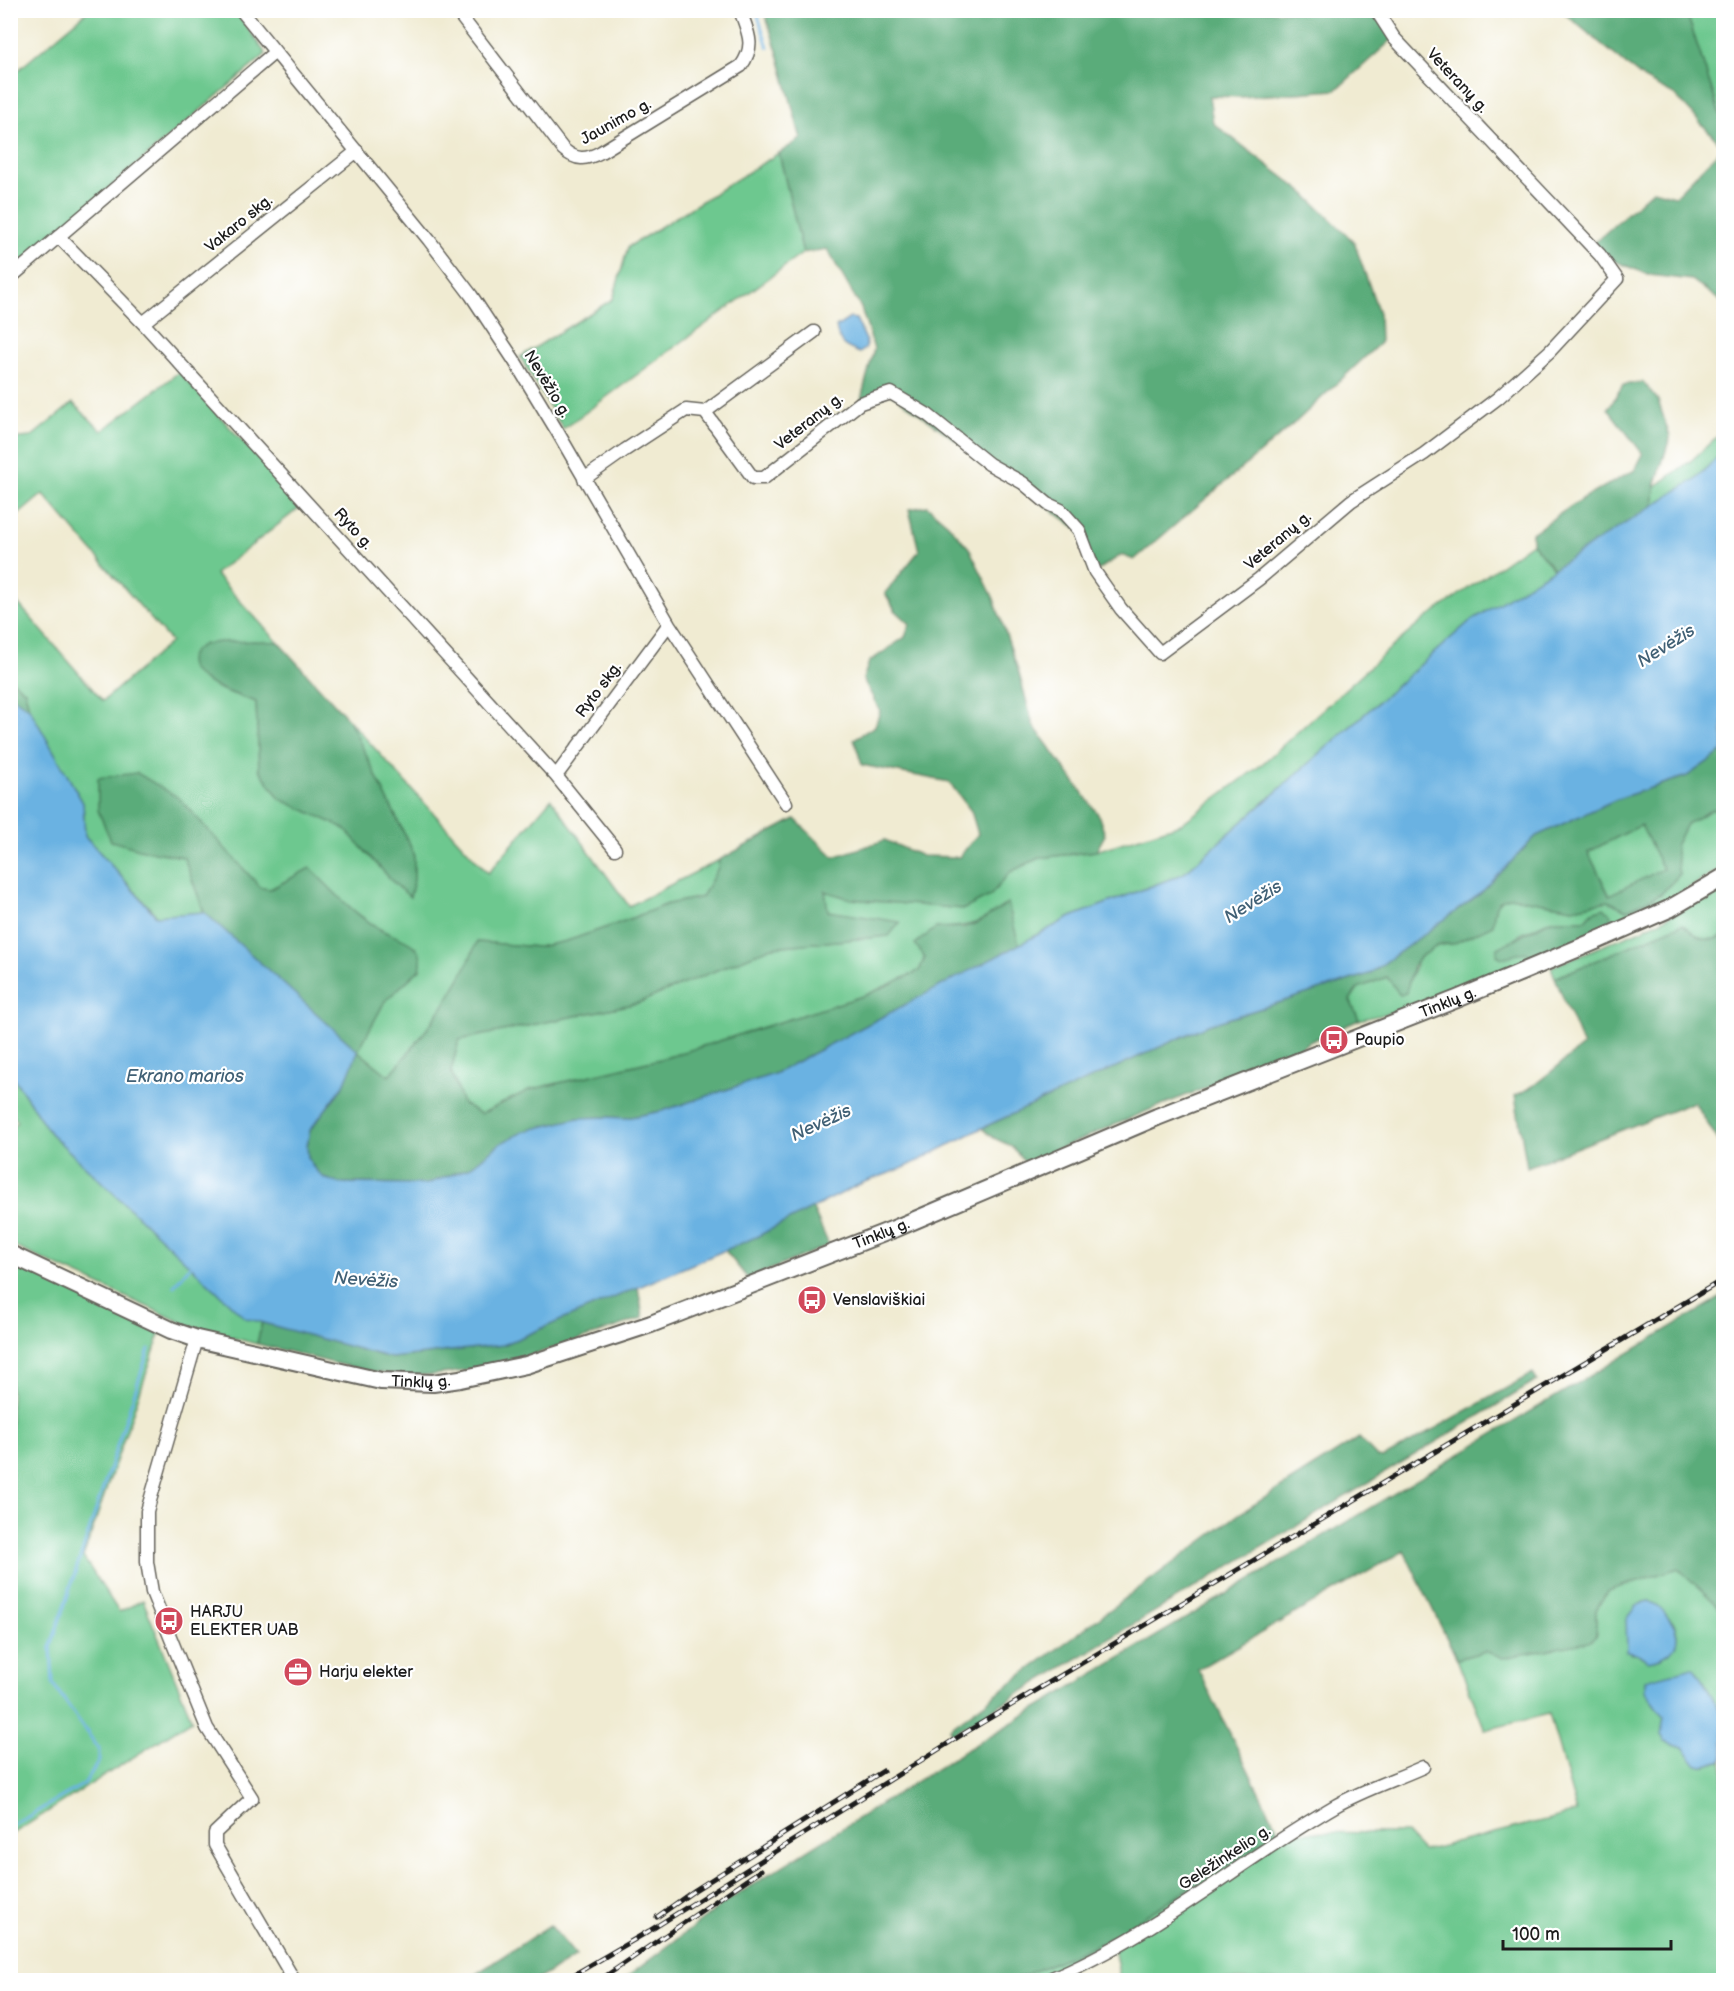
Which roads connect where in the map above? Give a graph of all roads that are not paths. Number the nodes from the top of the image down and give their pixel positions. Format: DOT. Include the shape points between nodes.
graph roads {
  1 [pos="241,10"];
  2 [pos="456,10"];
  3 [pos="740,10"];
  4 [pos="1376,10"];
  5 [pos="275,52"];
  6 [pos="357,151"];
  7 [pos="59,237"];
  8 [pos="10,278"];
  9 [pos="143,323"];
  10 [pos="814,332"];
  11 [pos="705,412"];
  12 [pos="584,479"];
  13 [pos="669,624"];
  14 [pos="556,776"];
  15 [pos="786,803"];
  16 [pos="615,849"];
  17 [pos="1724,877"];
  18 [pos="12,1255"];
  19 [pos="197,1339"];
  20 [pos="1423,1767"];
  21 [pos="294,1980"];
  22 [pos="1047,1980"];
  1 -- 5 [label="street, Nevėžio g."];
  2 -- 3 [label="street, Jaunimo g." via="563,149 574,158 583,159 741,66 750,39"];
  4 -- 11 [label="street, Veteranų g." via="1394,38 1600,255 1617,279 1550,351 1498,398 1424,454 1351,501 1259,579 1160,653 1095,572 1079,530 1061,510 891,393 860,403 764,478 753,478"];
  5 -- 6 [label="street, Nevėžio g."];
  5 -- 7 [label="street"];
  6 -- 9 [label="street, Vakaro skg."];
  6 -- 12 [label="street, Nevėžio g." via="471,295"];
  7 -- 8 [label="street"];
  7 -- 9 [label="street, Ryto g."];
  9 -- 14 [label="street, Ryto g."];
  10 -- 11 [label="street"];
  11 -- 12 [label="street" via="686,411"];
  12 -- 13 [label="street, Nevėžio g."];
  13 -- 14 [label="street, Ryto skg."];
  13 -- 15 [label="street, Nevėžio g."];
  14 -- 16 [label="street, Ryto g."];
  17 -- 19 [label="main road, Tinklų g." via="1669,909 1457,999 1157,1117 894,1229 762,1282 526,1365 460,1379 408,1384"];
  18 -- 19 [label="main road, Tinklų g."];
  19 -- 21 [label="street" via="147,1511 147,1562 152,1592 207,1728 252,1798 215,1833 215,1845"];
  20 -- 22 [label="street, Geležinkelio g." via="1337,1805 1146,1929 1084,1965"];
}
